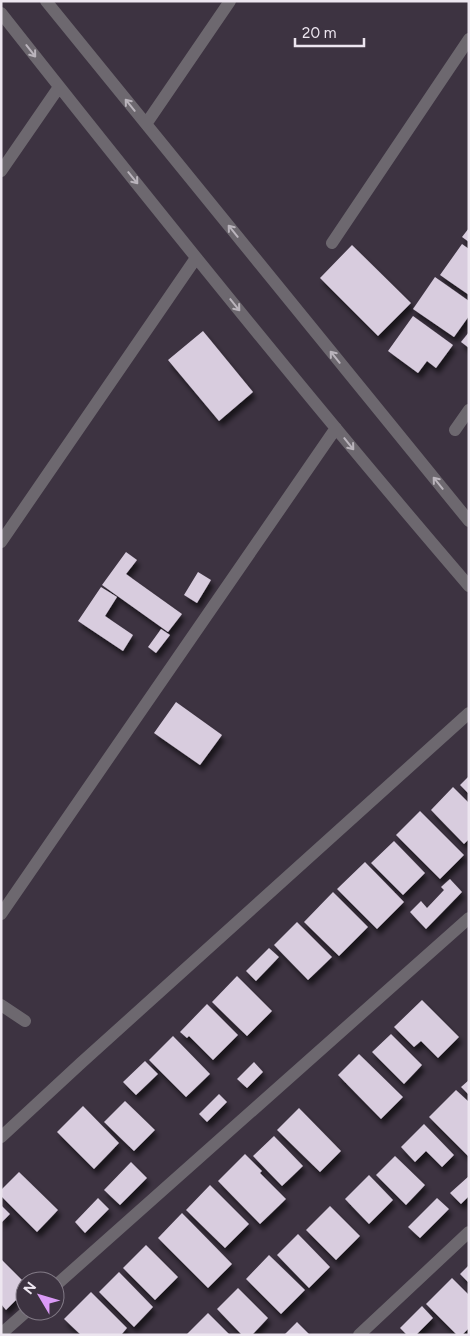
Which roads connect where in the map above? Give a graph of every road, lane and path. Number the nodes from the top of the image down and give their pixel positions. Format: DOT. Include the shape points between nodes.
graph roads {
  1 [pos="46,1"];
  2 [pos="230,1"];
  3 [pos="1,13"];
  4 [pos="469,40"];
  5 [pos="59,87"];
  6 [pos="146,124"];
  7 [pos="1,171"];
  8 [pos="332,243"];
  9 [pos="196,258"];
  10 [pos="469,410"];
  11 [pos="336,428"];
  12 [pos="455,430"];
  13 [pos="469,521"];
  14 [pos="1,542"];
  15 [pos="469,586"];
  16 [pos="469,713"];
  17 [pos="1,914"];
  18 [pos="469,918"];
  19 [pos="1,1005"];
  20 [pos="25,1021"];
  21 [pos="1,1137"];
  22 [pos="469,1232"];
  23 [pos="65,1277"];
  24 [pos="16,1321"];
  25 [pos="1,1334"];
  26 [pos="359,1335"];
  6 -- 1 [label="street, one-way"];
  2 -- 6 [label="street"];
  3 -- 5 [label="street, one-way"];
  4 -- 8 [label="street"];
  5 -- 7 [label="street"];
  5 -- 9 [label="street, one-way"];
  13 -- 6 [label="street, one-way"];
  9 -- 11 [label="street, one-way"];
  9 -- 14 [label="street"];
  10 -- 12 [label="street"];
  11 -- 15 [label="street, one-way"];
  11 -- 17 [label="street"];
  16 -- 21 [label="street"];
  18 -- 23 [label="street"];
  19 -- 20 [label="street"];
  22 -- 26 [label="street"];
  24 -- 25 [label="street"];
}
